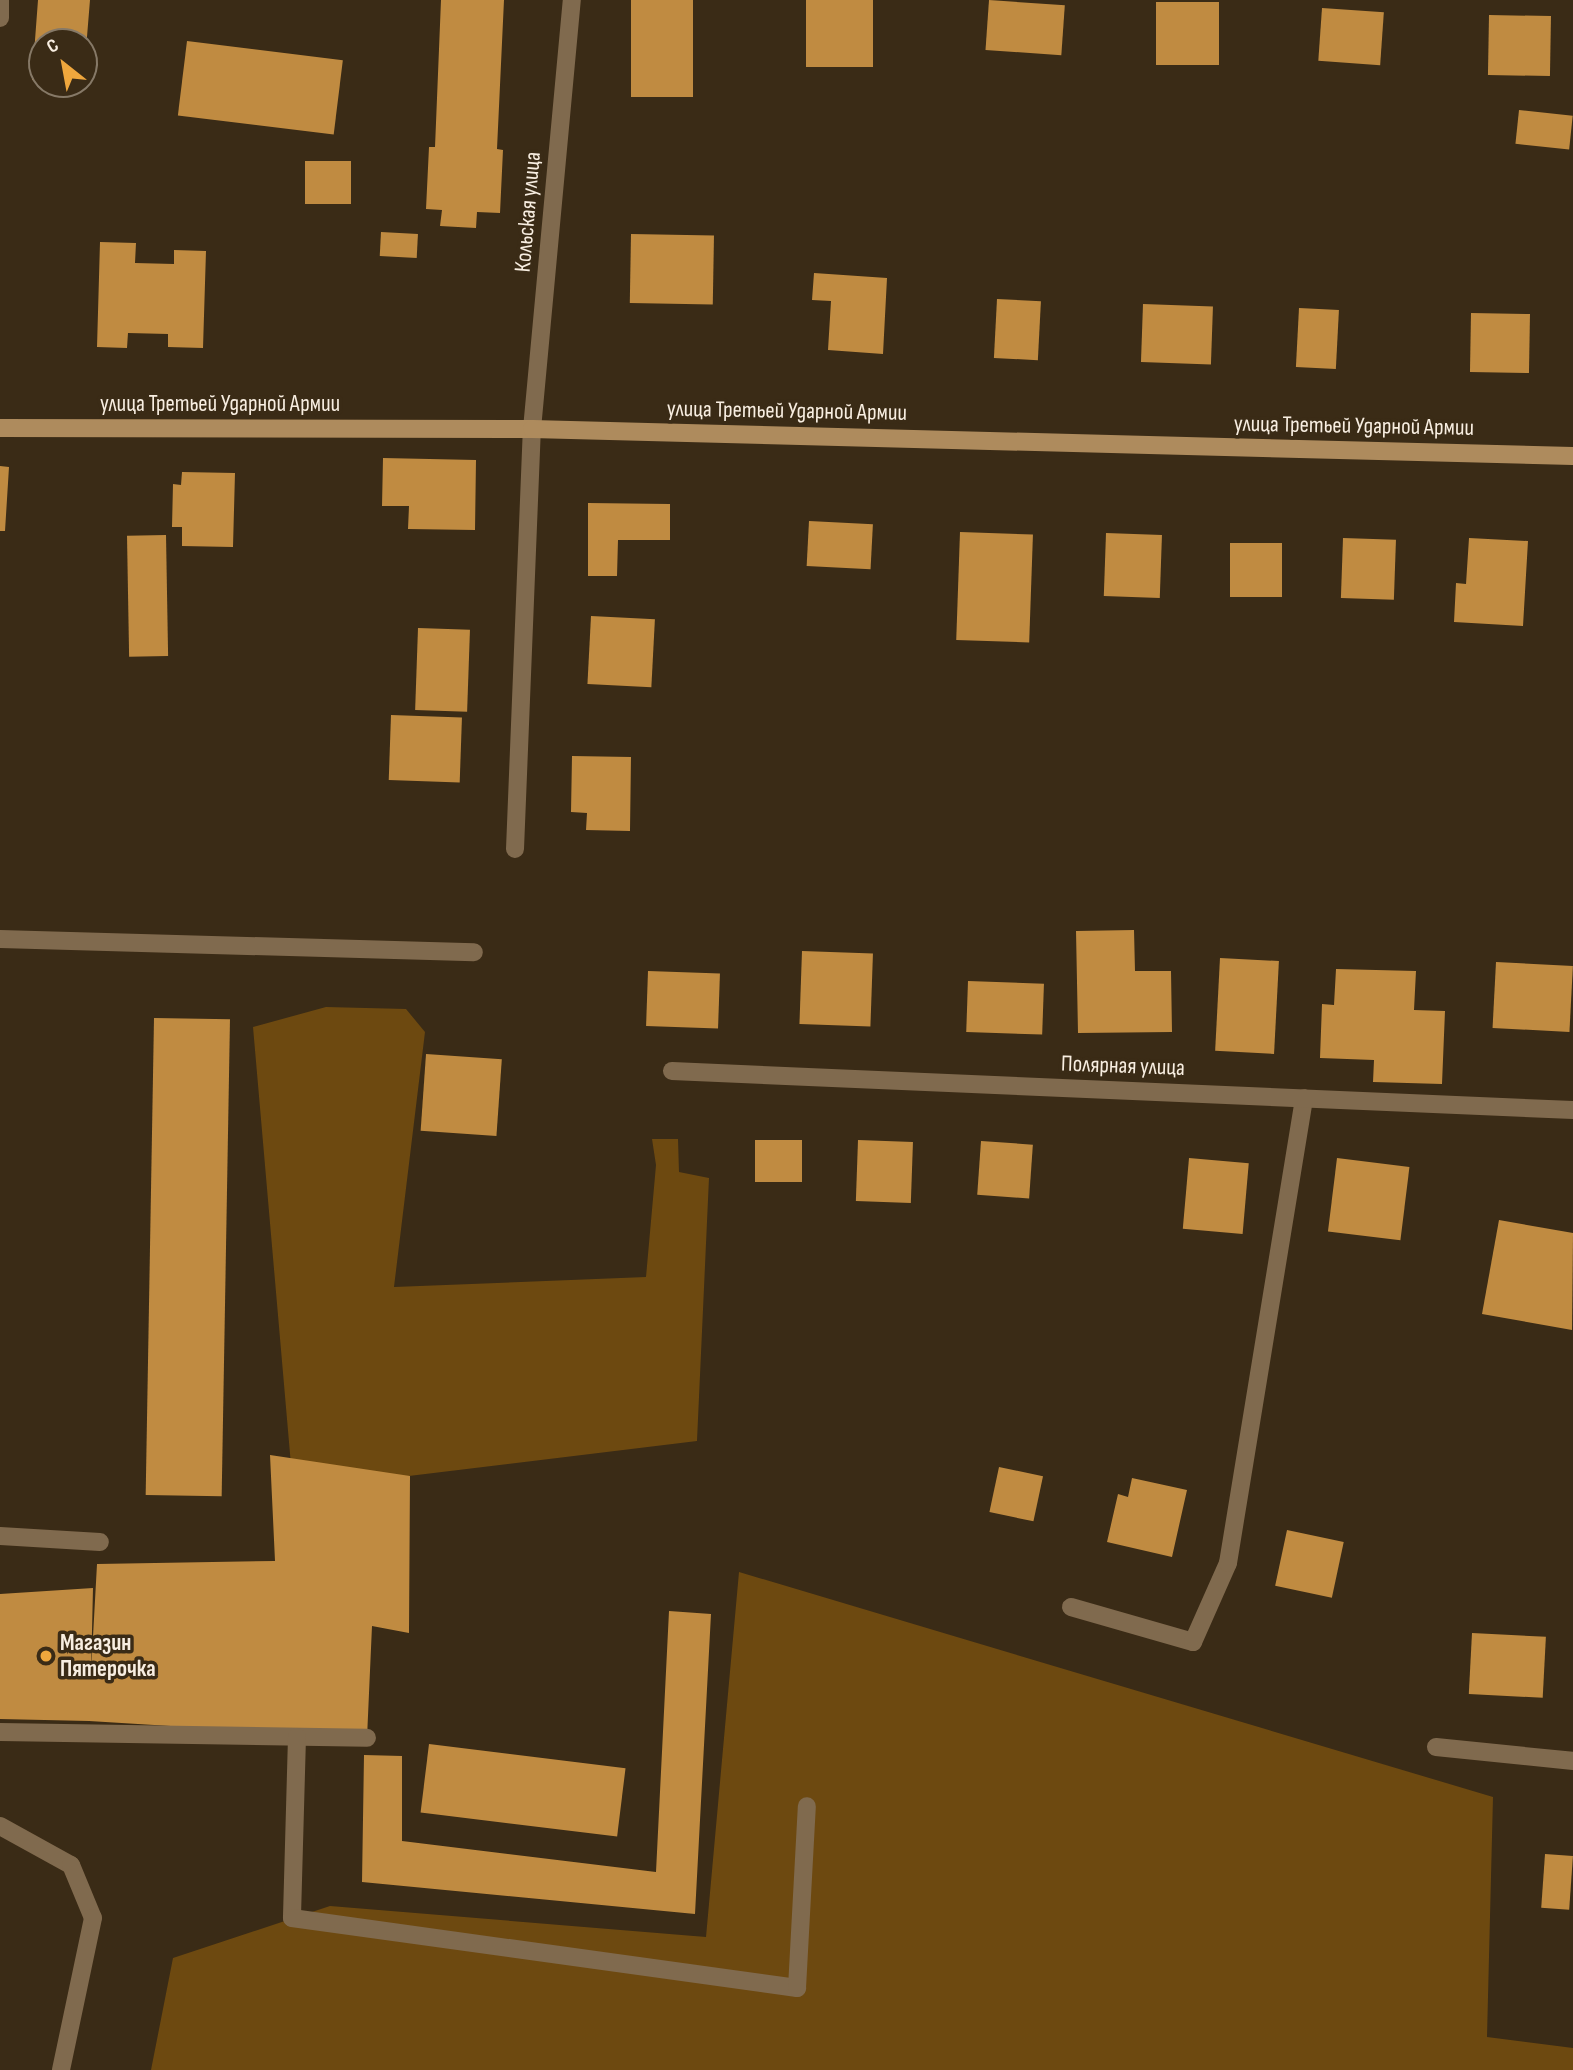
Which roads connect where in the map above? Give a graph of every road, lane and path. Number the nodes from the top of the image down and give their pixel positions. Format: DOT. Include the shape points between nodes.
graph roads {
  1 [pos="0,0"];
  2 [pos="572,0"];
  3 [pos="0,18"];
  4 [pos="0,428"];
  5 [pos="532,429"];
  6 [pos="1573,456"];
  7 [pos="516,849"];
  8 [pos="0,939"];
  9 [pos="474,952"];
  10 [pos="672,1071"];
  11 [pos="1304,1098"];
  12 [pos="1573,1110"];
  13 [pos="0,1536"];
  14 [pos="100,1542"];
  15 [pos="1071,1607"];
  16 [pos="0,1732"];
  17 [pos="297,1737"];
  18 [pos="367,1738"];
  19 [pos="1436,1747"];
  20 [pos="1573,1761"];
  21 [pos="807,1806"];
  22 [pos="0,1826"];
  23 [pos="61,2070"];
  1 -- 3 [label="street"];
  2 -- 5 [label="street, Кольская улица"];
  4 -- 5 [label="main road, улица Третьей Ударной Армии"];
  5 -- 6 [label="main road, улица Третьей Ударной Армии"];
  5 -- 7 [label="street, Кольская улица"];
  8 -- 9 [label="street"];
  10 -- 11 [label="street, Полярная улица"];
  11 -- 12 [label="street, Полярная улица"];
  11 -- 15 [label="street" via="1228,1563 1193,1642"];
  13 -- 14 [label="street"];
  16 -- 17 [label="street"];
  17 -- 18 [label="street"];
  17 -- 21 [label="street" via="292,1918 797,1988"];
  19 -- 20 [label="street"];
  22 -- 23 [label="street" via="71,1865 93,1918"];
}
